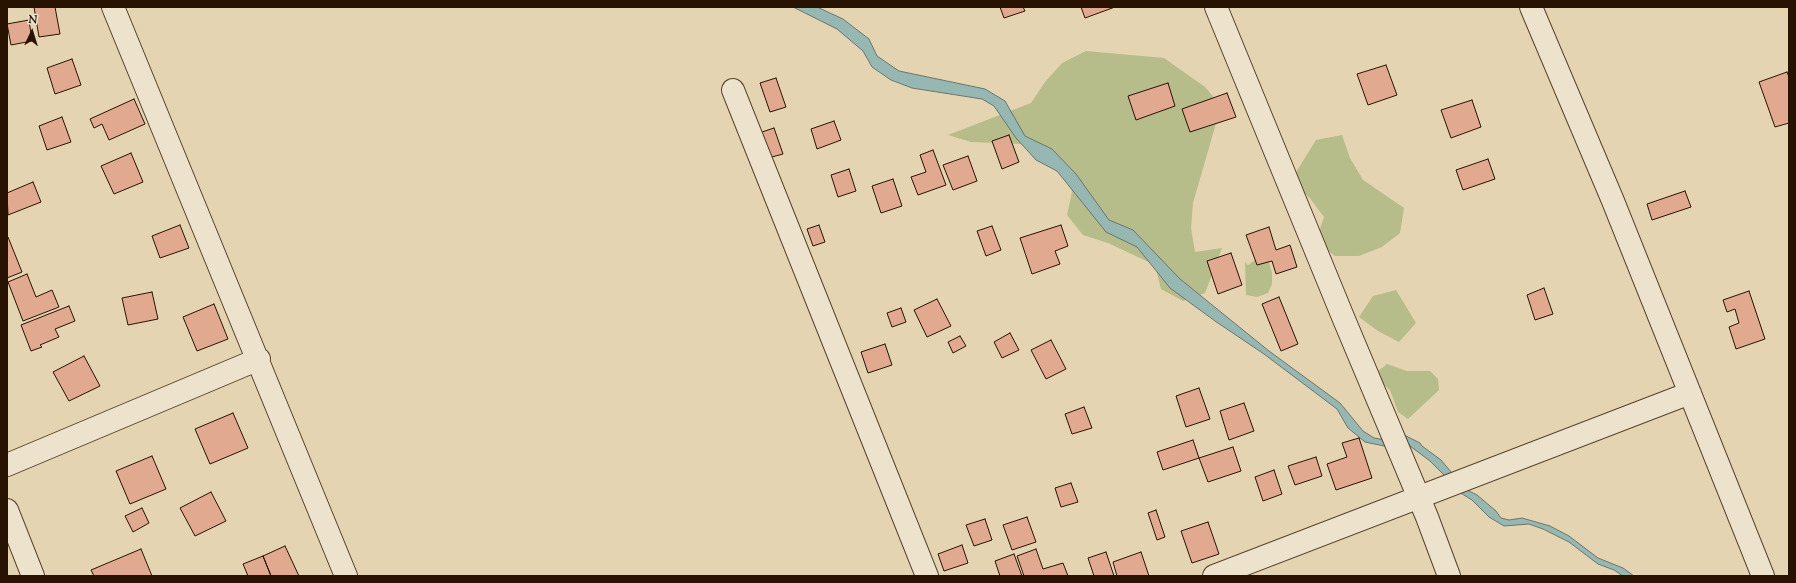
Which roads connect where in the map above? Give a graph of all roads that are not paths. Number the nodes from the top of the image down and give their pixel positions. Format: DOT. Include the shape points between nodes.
graph roads {
  1 [pos="113,7"];
  2 [pos="1216,7"];
  3 [pos="1531,7"];
  4 [pos="733,90"];
  5 [pos="259,359"];
  6 [pos="1690,393"];
  7 [pos="7,465"];
  8 [pos="1418,497"];
  9 [pos="7,510"];
  10 [pos="33,576"];
  11 [pos="346,576"];
  12 [pos="927,576"];
  13 [pos="1214,576"];
  14 [pos="1449,576"];
  15 [pos="1763,576"];
  1 -- 5 [label="street"];
  2 -- 8 [label="street"];
  3 -- 6 [label="street"];
  4 -- 12 [label="street"];
  5 -- 7 [label="street"];
  5 -- 11 [label="street"];
  6 -- 8 [label="street"];
  6 -- 15 [label="street"];
  8 -- 13 [label="street"];
  8 -- 14 [label="street"];
  9 -- 10 [label="street"];
}
